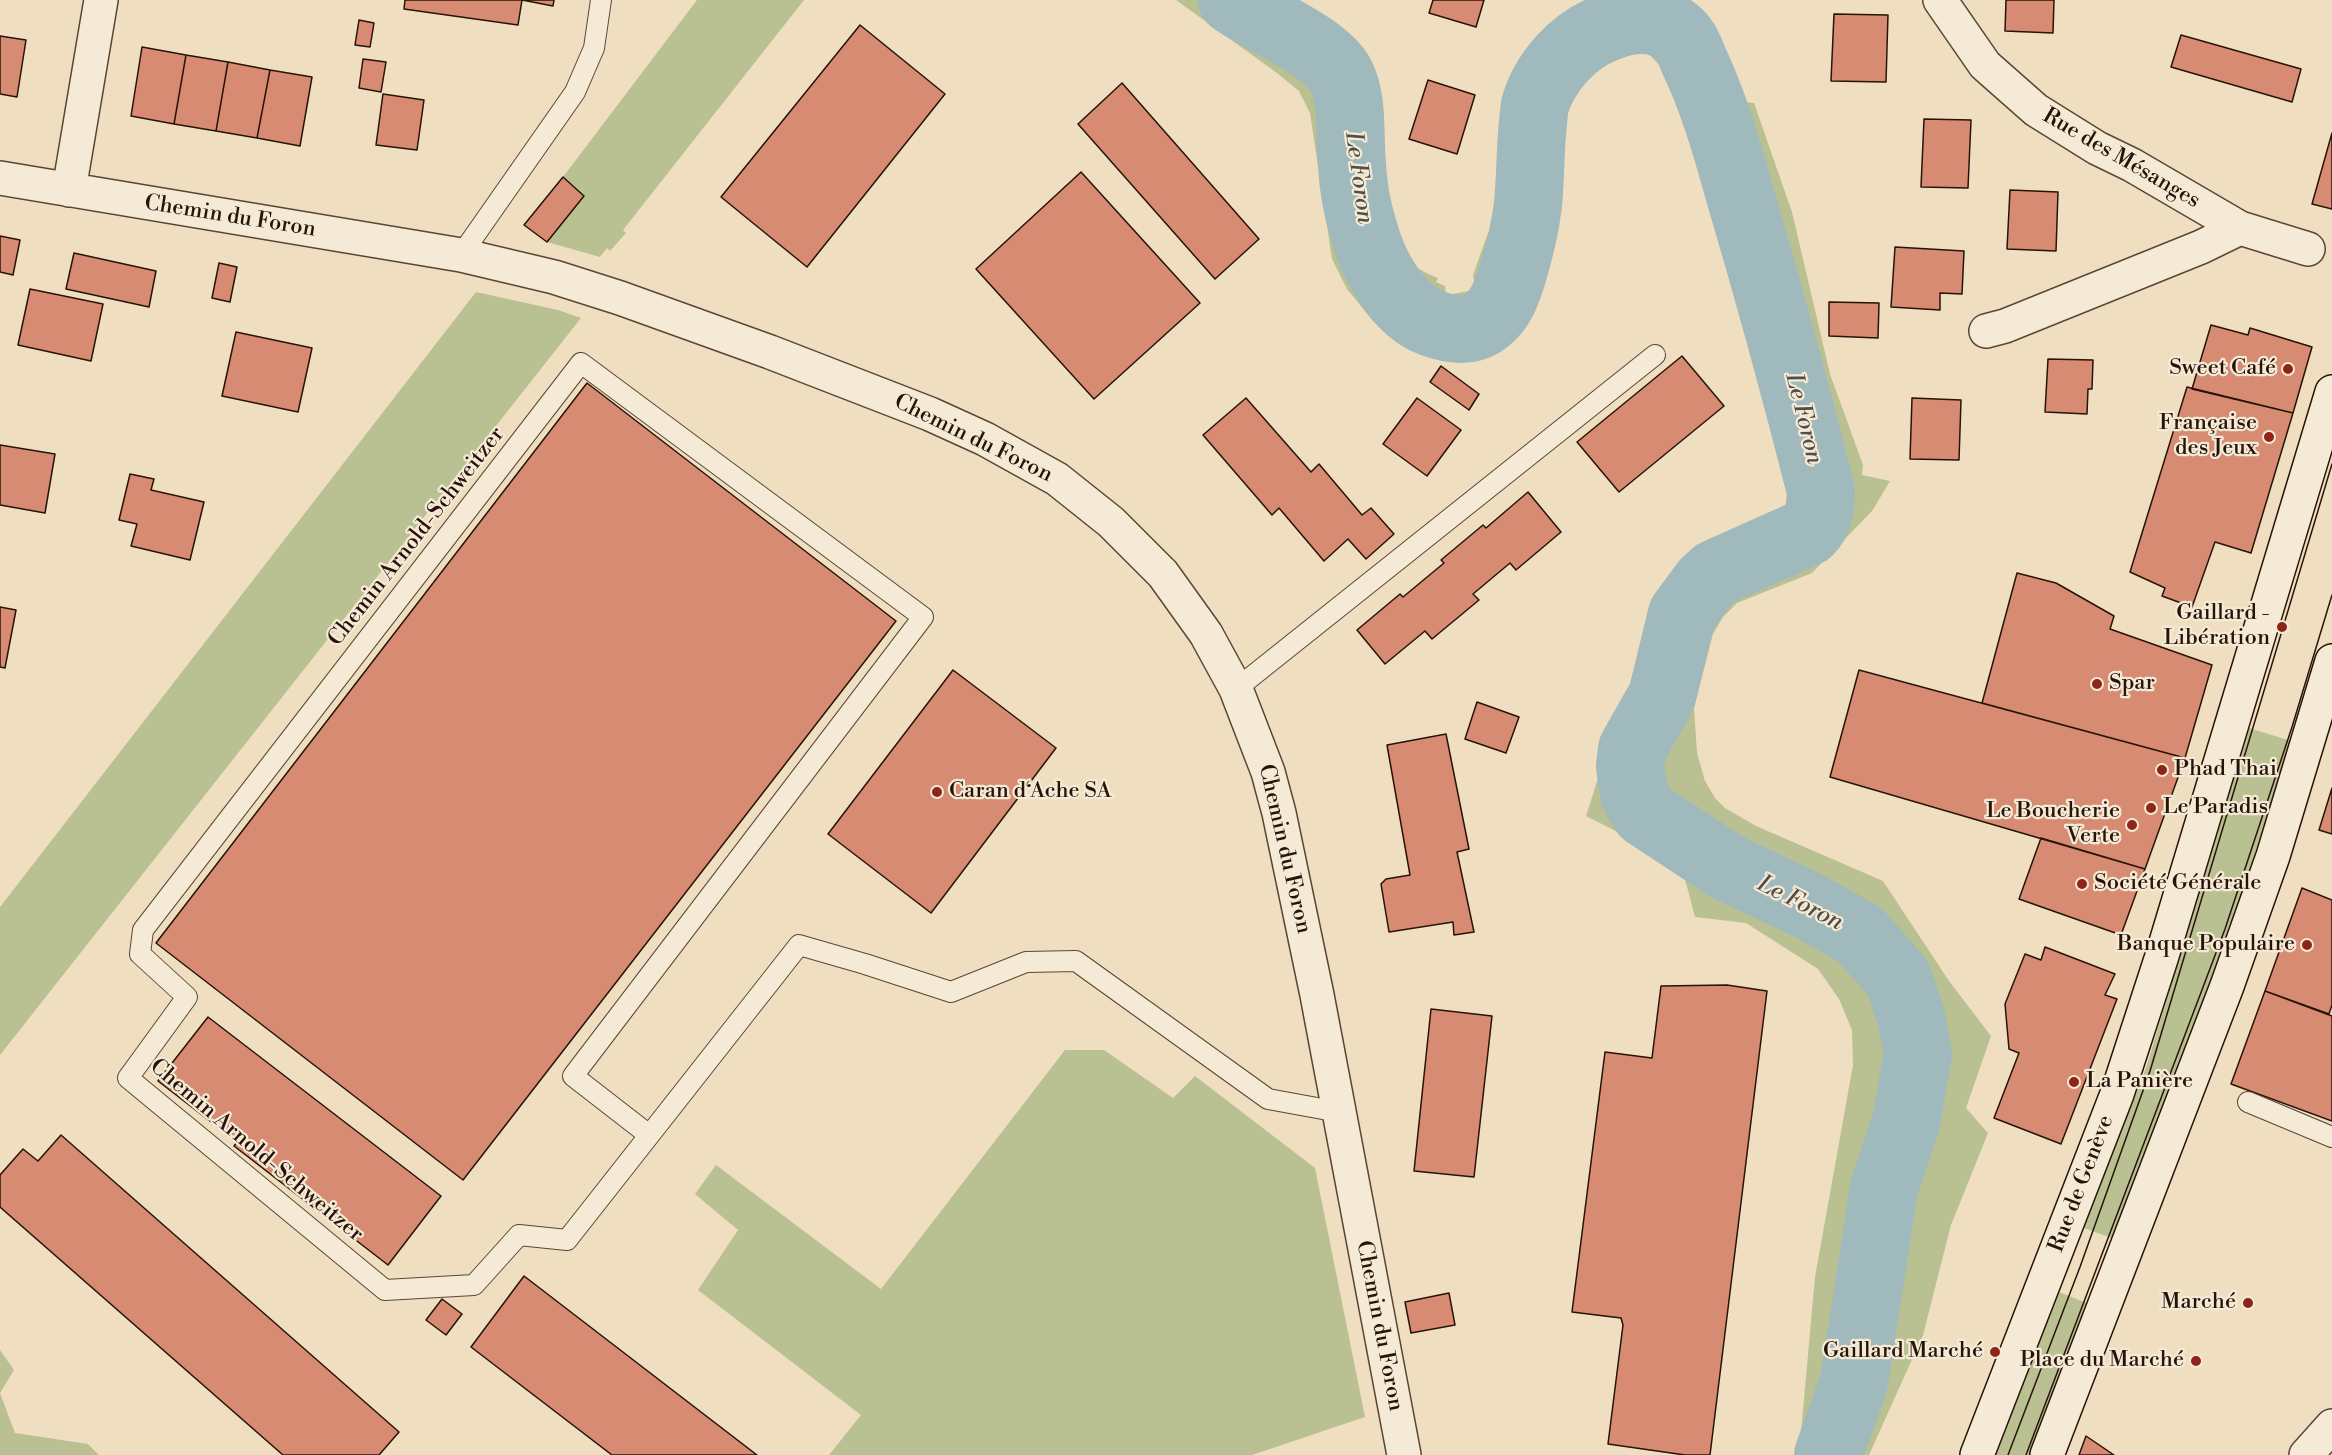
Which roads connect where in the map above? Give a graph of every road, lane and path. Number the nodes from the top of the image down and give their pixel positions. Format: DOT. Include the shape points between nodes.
graph roads {
  1 [pos="101,0"];
  2 [pos="601,0"];
  3 [pos="1940,0"];
  4 [pos="0,178"];
  5 [pos="69,190"];
  6 [pos="2240,228"];
  7 [pos="2308,249"];
  8 [pos="461,255"];
  9 [pos="1986,331"];
  10 [pos="1655,355"];
  11 [pos="2332,392"];
  12 [pos="2332,661"];
  13 [pos="1236,689"];
  14 [pos="2248,1102"];
  15 [pos="1339,1113"];
  16 [pos="649,1135"];
  17 [pos="2332,1137"];
  18 [pos="2332,1426"];
  19 [pos="1404,1455"];
  20 [pos="1977,1455"];
  21 [pos="2047,1455"];
  22 [pos="2306,1455"];
  1 -- 5 [label="street"];
  2 -- 8 [label="lane" via="594,48 575,92"];
  3 -- 6 [label="street, Rue des Mésanges" via="1985,64 2036,110"];
  4 -- 5 [label="street, Chemin du Foron"];
  5 -- 8 [label="street, Chemin du Foron"];
  6 -- 7 [label="street, Rue des Mésanges"];
  6 -- 9 [label="street, Rue des Mésanges"];
  8 -- 13 [label="street, Chemin du Foron" via="554,277 748,344 930,414 1021,458 1076,492 1155,566 1193,614"];
  10 -- 13 [label="lane"];
  11 -- 20 [label="street, Rue de Genève" via="2117,1094"];
  12 -- 21 [label="street" via="2273,856 2227,986"];
  13 -- 15 [label="street, Chemin du Foron" via="1280,813"];
  14 -- 17 [label="lane"];
  15 -- 16 [label="lane, Chemin Arnold-Schweitzer" via="1268,1099 1076,961 1026,962 951,992 799,945"];
  15 -- 19 [label="street, Chemin du Foron"];
  16 -- 16 [label="lane, Chemin Arnold-Schweitzer" via="567,1240 519,1235 474,1285 385,1290 128,1078 187,997 140,954 143,930 581,363 923,617 573,1076"];
  18 -- 22 [label="street"];
}
